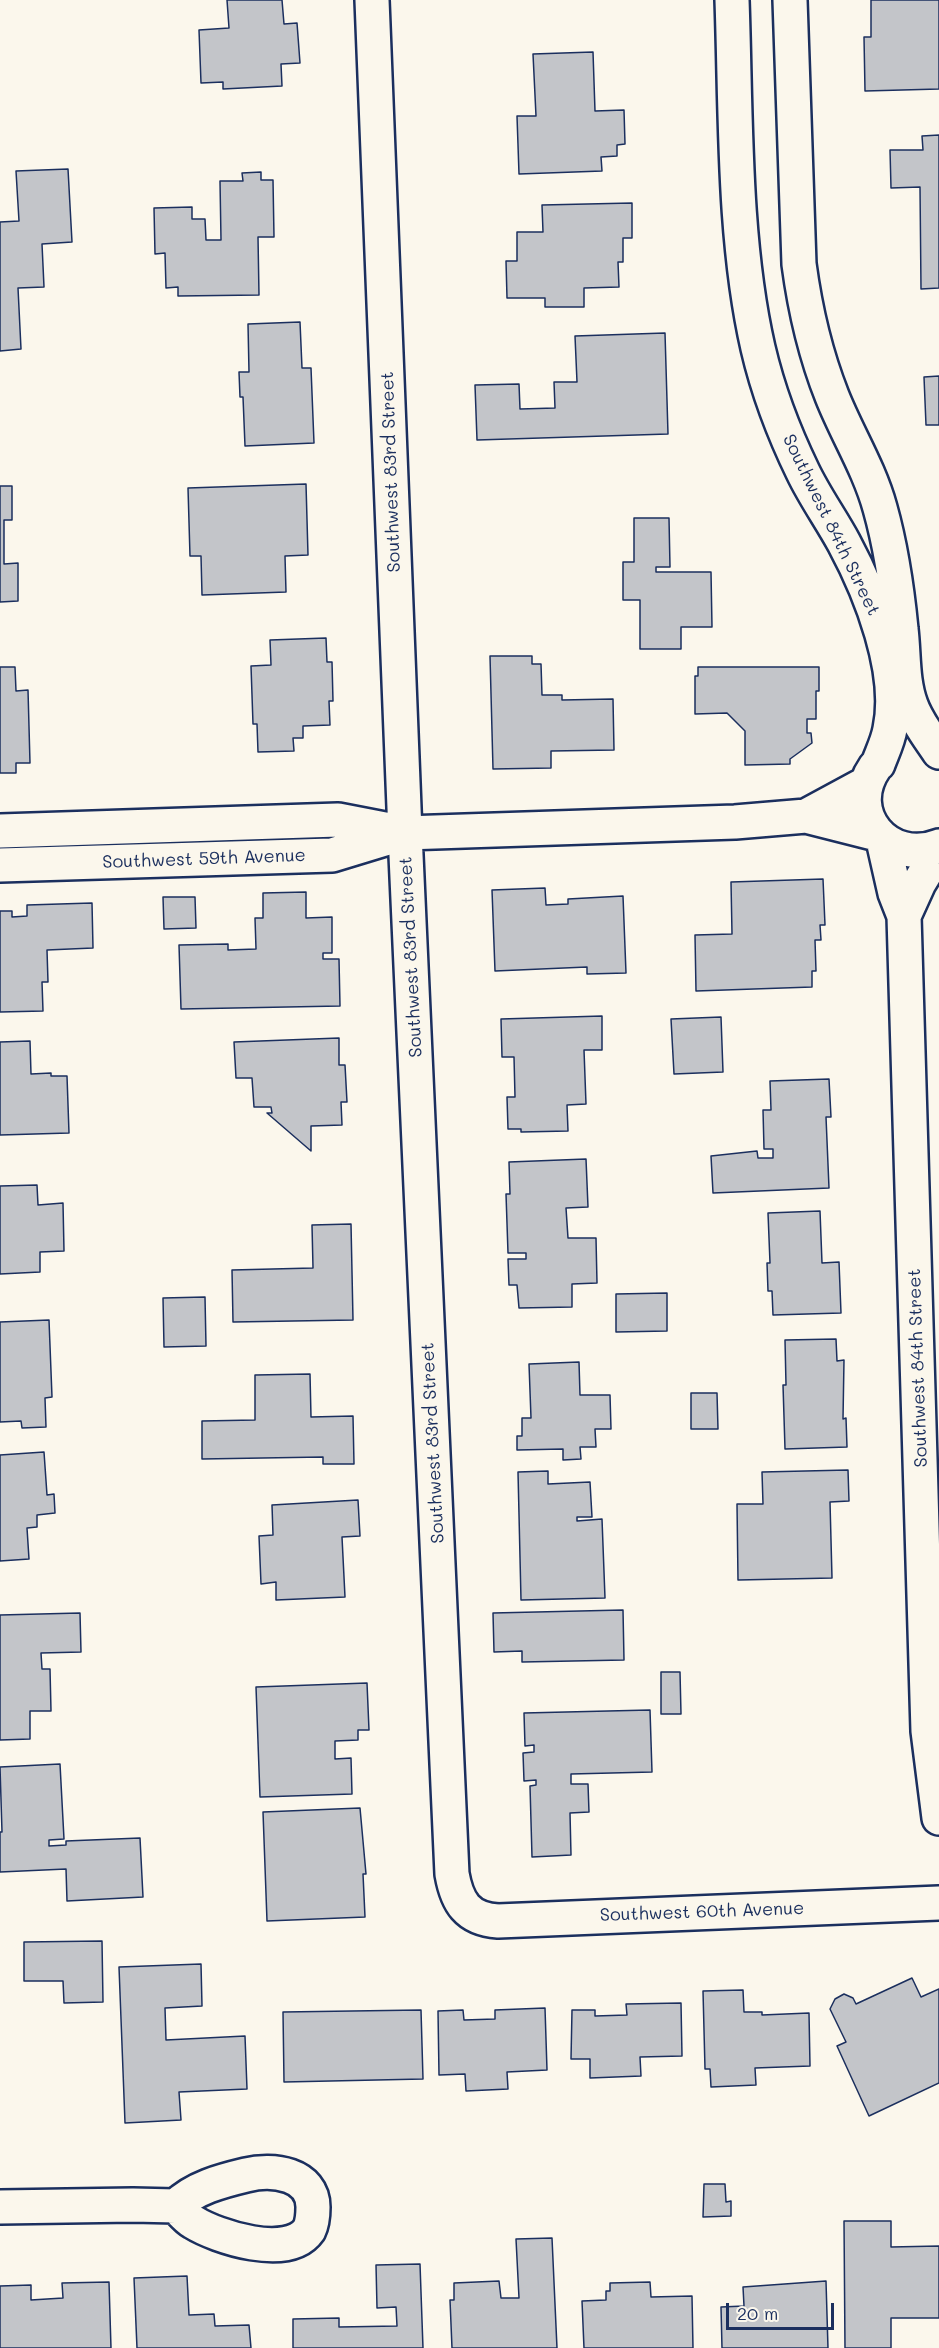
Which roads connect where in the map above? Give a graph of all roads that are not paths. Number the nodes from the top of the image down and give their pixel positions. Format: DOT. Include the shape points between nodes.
graph roads {
  1 [pos="372,0"];
  2 [pos="732,0"];
  3 [pos="790,0"];
  4 [pos="939,752"];
  5 [pos="872,773"];
  6 [pos="806,816"];
  7 [pos="0,831"];
  8 [pos="405,833"];
  9 [pos="880,837"];
  10 [pos="939,848"];
  11 [pos="0,865"];
  12 [pos="904,916"];
  13 [pos="939,1818"];
  14 [pos="939,1903"];
  15 [pos="467,1910"];
  16 [pos="176,2206"];
  17 [pos="0,2207"];
  1 -- 8 [label="street, Southwest 83rd Street"];
  2 -- 5 [label="street, Southwest 84th Street" via="741,227 756,337 790,445 856,567 879,622 892,705 890,729"];
  3 -- 4 [label="street, Southwest 84th Street" via="799,264 805,306 832,396 879,504 896,587 907,691 916,717"];
  4 -- 5 [label="street, Southwest 59th Avenue" via="906,748 891,753"];
  5 -- 6 [label="street, Southwest 59th Avenue"];
  5 -- 9 [label="street, Southwest 84th Street" via="864,801 868,819"];
  6 -- 8 [label="street, Southwest 59th Avenue"];
  6 -- 9 [label="street, Southwest 59th Avenue"];
  7 -- 8 [label="street, Southwest 59th Avenue" via="338,820"];
  8 -- 11 [label="street, Southwest 59th Avenue" via="332,855"];
  8 -- 15 [label="street, Southwest 83rd Street" via="452,1874 457,1897"];
  9 -- 10 [label="street, Southwest 59th Avenue" via="912,852"];
  9 -- 12 [label="street, Southwest 84th Street"];
  10 -- 12 [label="street, Southwest 84th Street"];
  12 -- 13 [label="street, Southwest 84th Street" via="928,1731"];
  14 -- 15 [label="street, Southwest 60th Avenue" via="498,1921"];
  16 -- 17 [label="street"];
}
